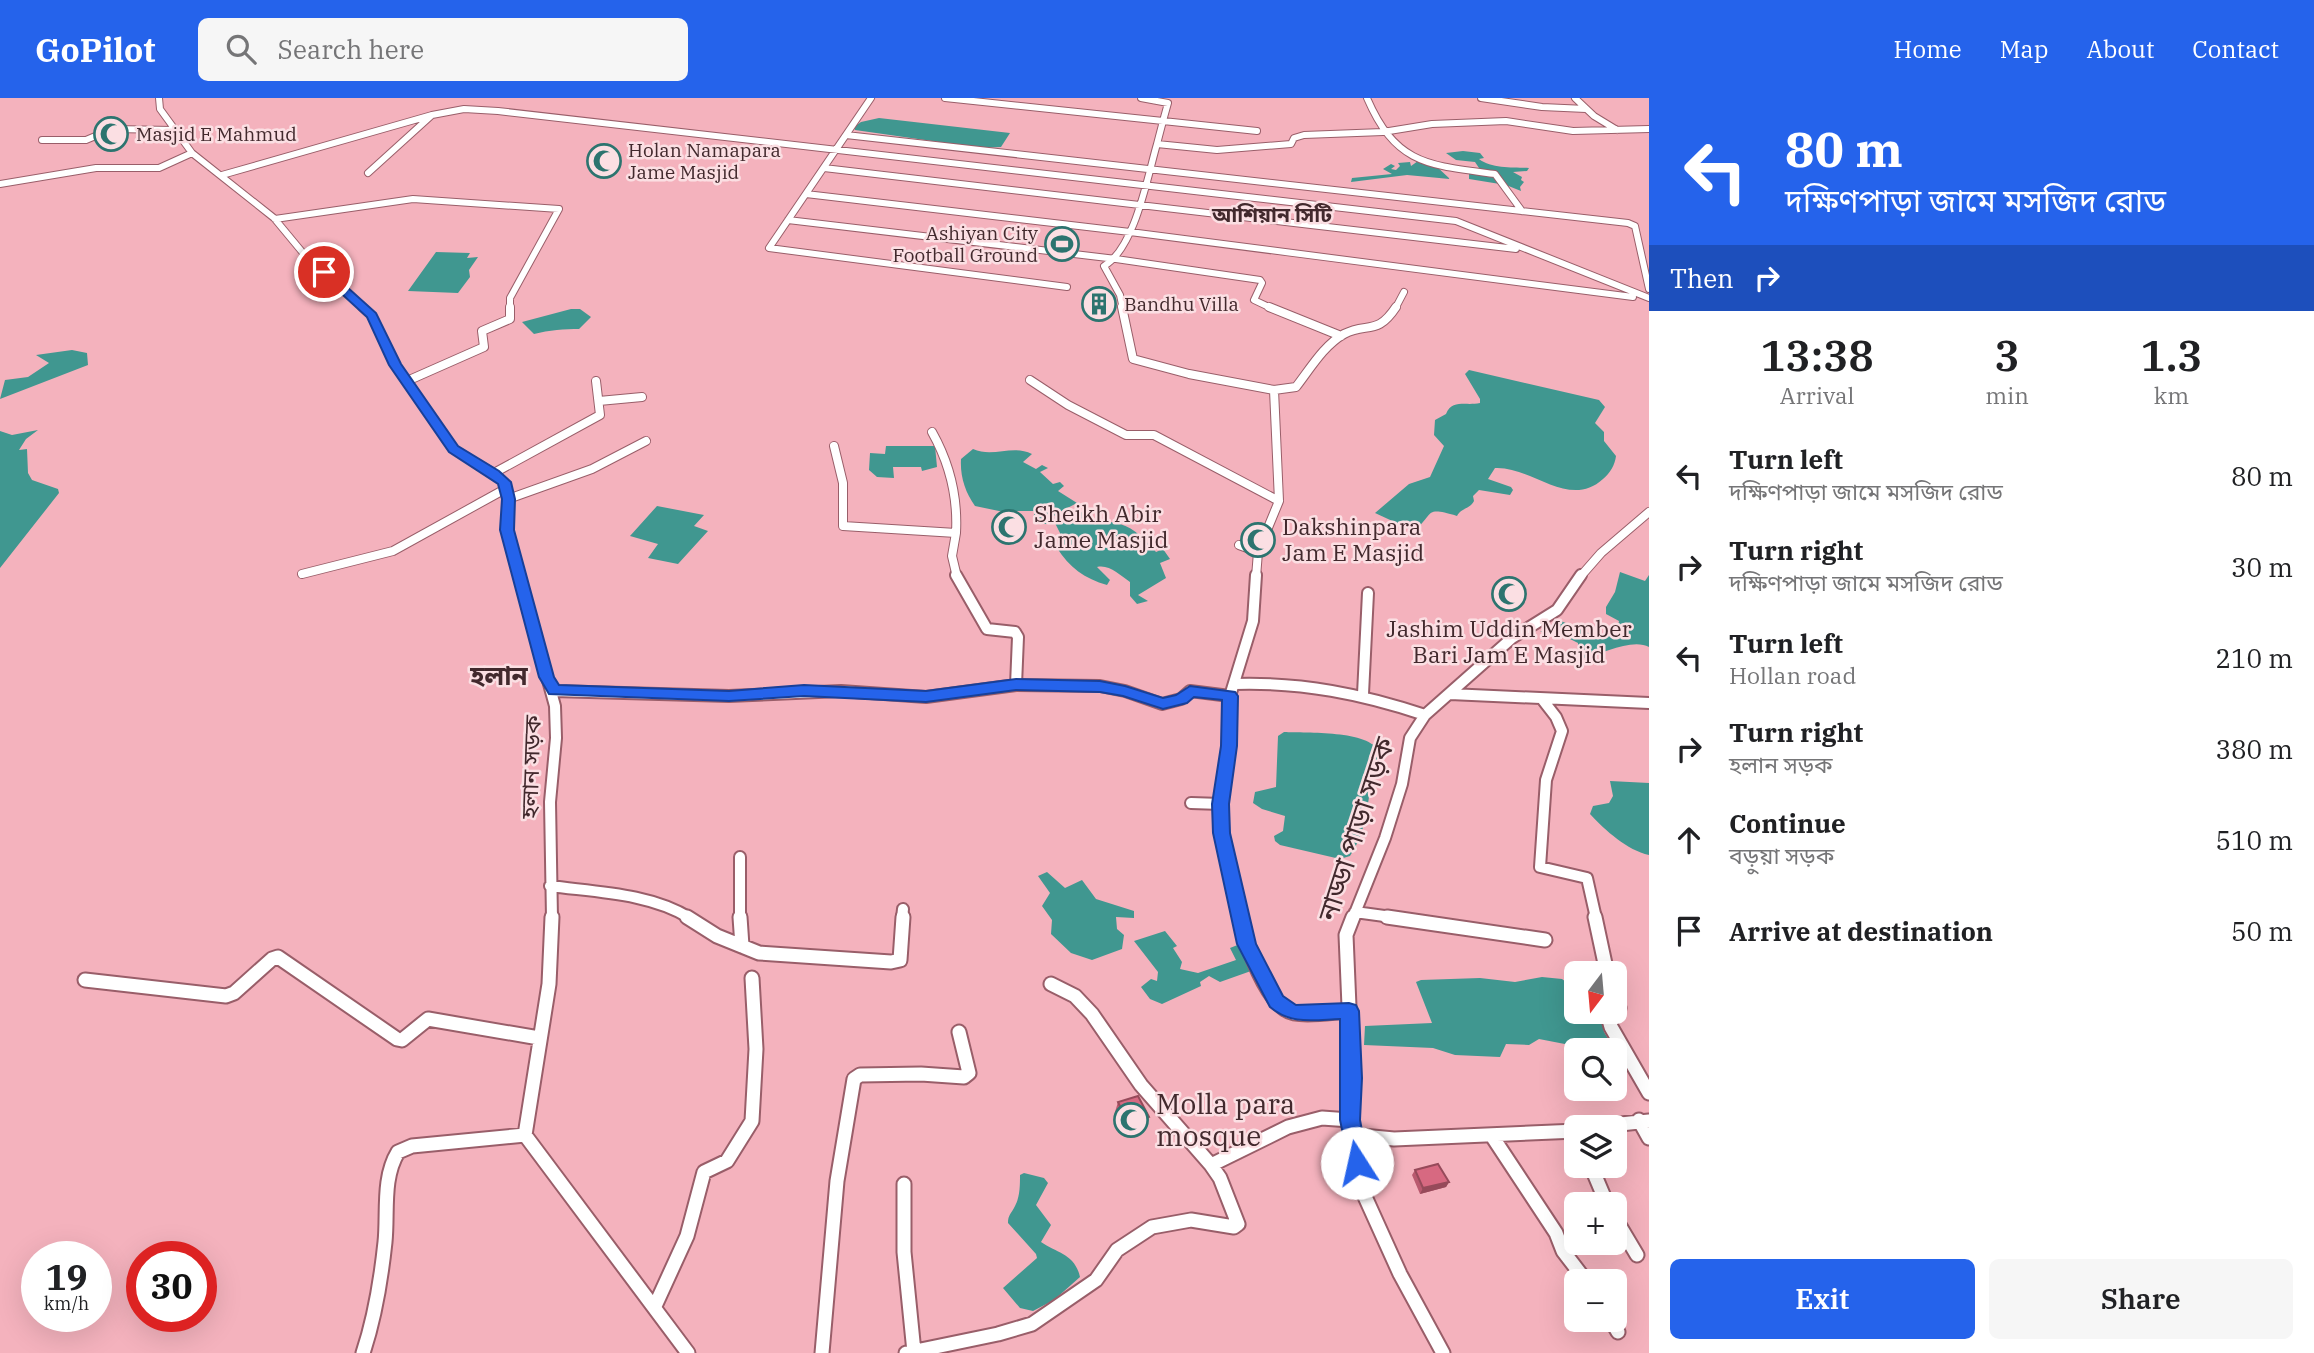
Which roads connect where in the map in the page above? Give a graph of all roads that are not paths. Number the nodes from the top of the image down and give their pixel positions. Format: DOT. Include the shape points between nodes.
graph roads {
  1 [pos="159,98"];
  2 [pos="871,98"];
  3 [pos="945,98"];
  4 [pos="1141,98"];
  5 [pos="1367,98"];
  6 [pos="1481,98"];
  7 [pos="1575,98"];
  8 [pos="1586,109"];
  9 [pos="432,115"];
  10 [pos="1163,121"];
  11 [pos="1649,129"];
  12 [pos="173,130"];
  13 [pos="1257,131"];
  14 [pos="1618,131"];
  15 [pos="1383,132"];
  16 [pos="846,135"];
  17 [pos="42,140"];
  18 [pos="1157,144"];
  19 [pos="837,149"];
  20 [pos="192,153"];
  21 [pos="824,168"];
  22 [pos="1148,169"];
  23 [pos="368,173"];
  24 [pos="222,175"];
  25 [pos="0,184"];
  26 [pos="1143,185"];
  27 [pos="806,194"];
  28 [pos="1137,204"];
  29 [pos="1522,211"];
  30 [pos="275,219"];
  31 [pos="788,220"];
  32 [pos="1129,232"];
  33 [pos="1530,250"];
  34 [pos="1116,259"];
  35 [pos="1068,287"];
  36 [pos="1649,289"];
  37 [pos="1404,292"];
  38 [pos="1649,298"];
  39 [pos="1341,336"];
  40 [pos="1030,380"];
  41 [pos="407,381"];
  42 [pos="596,381"];
  43 [pos="1274,390"];
  44 [pos="642,397"];
  45 [pos="598,401"];
  46 [pos="932,432"];
  47 [pos="646,442"];
  48 [pos="834,446"];
  49 [pos="494,473"];
  50 [pos="507,494"];
  51 [pos="1279,501"];
  52 [pos="1649,512"];
  53 [pos="956,533"];
  54 [pos="1239,545"];
  55 [pos="1258,552"];
  56 [pos="302,574"];
  57 [pos="1368,593"];
  58 [pos="1235,684"];
  59 [pos="1016,685"];
  60 [pos="554,691"];
  61 [pos="1363,694"];
  62 [pos="1450,694"];
  63 [pos="1230,696"];
  64 [pos="1542,699"];
  65 [pos="1649,703"];
  66 [pos="1425,715"];
  67 [pos="1191,803"];
  68 [pos="1221,804"];
  69 [pos="740,857"];
  70 [pos="550,886"];
  71 [pos="903,909"];
  72 [pos="1355,912"];
  73 [pos="1545,940"];
  74 [pos="742,946"];
  75 [pos="1604,961"];
  76 [pos="752,978"];
  77 [pos="85,981"];
  78 [pos="1051,984"];
  79 [pos="1349,1011"];
  80 [pos="1610,1024"];
  81 [pos="958,1032"];
  82 [pos="539,1038"];
  83 [pos="1649,1093"];
  84 [pos="1350,1120"];
  85 [pos="1644,1120"];
  86 [pos="1564,1132"];
  87 [pos="525,1135"];
  88 [pos="1352,1135"];
  89 [pos="1492,1136"];
  90 [pos="1649,1138"];
  91 [pos="1211,1165"];
  92 [pos="904,1184"];
  93 [pos="1627,1238"];
  94 [pos="1637,1255"];
  95 [pos="1577,1269"];
  96 [pos="655,1306"];
  97 [pos="910,1352"];
  98 [pos="363,1353"];
  99 [pos="688,1353"];
  100 [pos="822,1353"];
  101 [pos="1443,1353"];
  1 -- 12 [label="street"];
  2 -- 16 [label="street"];
  3 -- 10 [label="street"];
  4 -- 10 [label="street" via="1168,103"];
  5 -- 15 [label="street"];
  6 -- 8 [label="street"];
  7 -- 8 [label="street"];
  8 -- 14 [label="street"];
  9 -- 19 [label="street" via="464,109 498,111"];
  9 -- 23 [label="street"];
  9 -- 24 [label="street"];
  10 -- 13 [label="street"];
  10 -- 18 [label="street"];
  11 -- 14 [label="street"];
  12 -- 17 [label="street" via="111,128 86,140"];
  12 -- 20 [label="street"];
  14 -- 15 [label="street" via="1573,131 1506,121 1421,124"];
  15 -- 18 [label="street" via="1314,134 1294,138 1291,144 1217,150"];
  15 -- 29 [label="street" via="1392,142 1441,167 1495,174"];
  16 -- 19 [label="street"];
  16 -- 22 [label="street"];
  18 -- 22 [label="street"];
  19 -- 21 [label="street"];
  19 -- 26 [label="street"];
  20 -- 24 [label="street"];
  20 -- 25 [label="street" via="159,168 96,168"];
  21 -- 27 [label="street"];
  21 -- 28 [label="street"];
  22 -- 26 [label="street"];
  22 -- 29 [label="street"];
  24 -- 30 [label="street"];
  26 -- 28 [label="street"];
  26 -- 33 [label="street" via="1456,221"];
  27 -- 31 [label="street"];
  27 -- 32 [label="street"];
  28 -- 32 [label="street"];
  28 -- 33 [label="street"];
  29 -- 36 [label="street" via="1633,225"];
  30 -- 41 [label="street" via="303,253 372,316"];
  30 -- 41 [label="street" via="413,199 559,209 510,298 510,319 482,331 484,347"];
  31 -- 34 [label="street"];
  31 -- 35 [label="street" via="769,248"];
  32 -- 34 [label="street"];
  32 -- 38 [label="street"];
  33 -- 38 [label="street"];
  34 -- 39 [label="street" via="1260,280 1256,302"];
  34 -- 43 [label="street" via="1104,266 1105,272 1120,295 1133,359"];
  37 -- 39 [label="street" via="1392,315 1380,324"];
  39 -- 43 [label="street" via="1296,387"];
  40 -- 51 [label="street" via="1126,435 1154,435"];
  41 -- 49 [label="street" via="453,449"];
  42 -- 45 [label="street"];
  43 -- 51 [label="street"];
  44 -- 45 [label="street"];
  45 -- 49 [label="street" via="597,419"];
  46 -- 53 [label="street" via="948,458 958,513"];
  47 -- 50 [label="street" via="592,469"];
  48 -- 53 [label="street" via="844,483 843,526"];
  49 -- 50 [label="street"];
  50 -- 56 [label="street" via="393,551"];
  50 -- 60 [label="street, হলান সড়ক" via="507,530"];
  51 -- 55 [label="street"];
  52 -- 62 [label="street, নাড্ডা পাড়া সড়ক" via="1601,553 1557,610 1512,638"];
  53 -- 59 [label="street" via="955,574 979,616 987,629 1015,632 1018,638"];
  54 -- 55 [label="street"];
  55 -- 58 [label="street" via="1253,621"];
  57 -- 61 [label="street"];
  58 -- 61 [label="street" via="1272,682"];
  58 -- 63 [label="street"];
  59 -- 60 [label="street" via="926,696 816,691 729,696"];
  59 -- 63 [label="street" via="1100,687 1163,704 1190,691"];
  60 -- 70 [label="street, হলান সড়ক"];
  61 -- 66 [label="street"];
  62 -- 64 [label="street"];
  62 -- 66 [label="street, নাড্ডা পাড়া সড়ক"];
  63 -- 68 [label="street"];
  64 -- 65 [label="street"];
  64 -- 75 [label="street" via="1562,731 1546,780 1540,867 1587,878"];
  66 -- 72 [label="street, নাড্ডা পাড়া সড়ক" via="1410,738 1385,838"];
  67 -- 68 [label="street"];
  68 -- 79 [label="street" via="1222,833 1247,944 1276,1002 1293,1013"];
  69 -- 74 [label="street"];
  70 -- 74 [label="street" via="675,909"];
  70 -- 82 [label="street, হলান সড়ক" via="548,1001"];
  71 -- 74 [label="street" via="900,960 760,953"];
  72 -- 73 [label="street"];
  72 -- 79 [label="street, নাড্ডা পাড়া সড়ক" via="1346,935"];
  76 -- 96 [label="street" via="756,1049 752,1121 727,1161 704,1172 687,1236"];
  77 -- 82 [label="street" via="226,996 278,957 397,1039 402,1040 428,1019"];
  78 -- 91 [label="street" via="1075,996 1092,1014 1141,1085"];
  79 -- 84 [label="street, নাড্ডা পাড়া সড়ক"];
  80 -- 83 [label="street"];
  81 -- 100 [label="street" via="968,1073 964,1077 860,1075 854,1079 829,1240"];
  82 -- 87 [label="street, হলান সড়ক"];
  84 -- 88 [label="street, নাড্ডা পাড়া সড়ক"];
  84 -- 91 [label="street" via="1322,1118 1288,1127"];
  85 -- 90 [label="street"];
  86 -- 89 [label="street"];
  87 -- 96 [label="street"];
  87 -- 98 [label="street" via="403,1147 397,1153 391,1165 373,1325"];
  88 -- 89 [label="street" via="1394,1139"];
  88 -- 101 [label="street, নাড্ডা পাড়া সড়ক" via="1368,1202"];
  89 -- 95 [label="street"];
  91 -- 97 [label="street" via="1238,1224 1234,1227 1191,1220 1152,1227 1117,1250 1096,1280 1032,1324"];
  92 -- 97 [label="street"];
  93 -- 94 [label="street"];
  96 -- 99 [label="street"];
}
